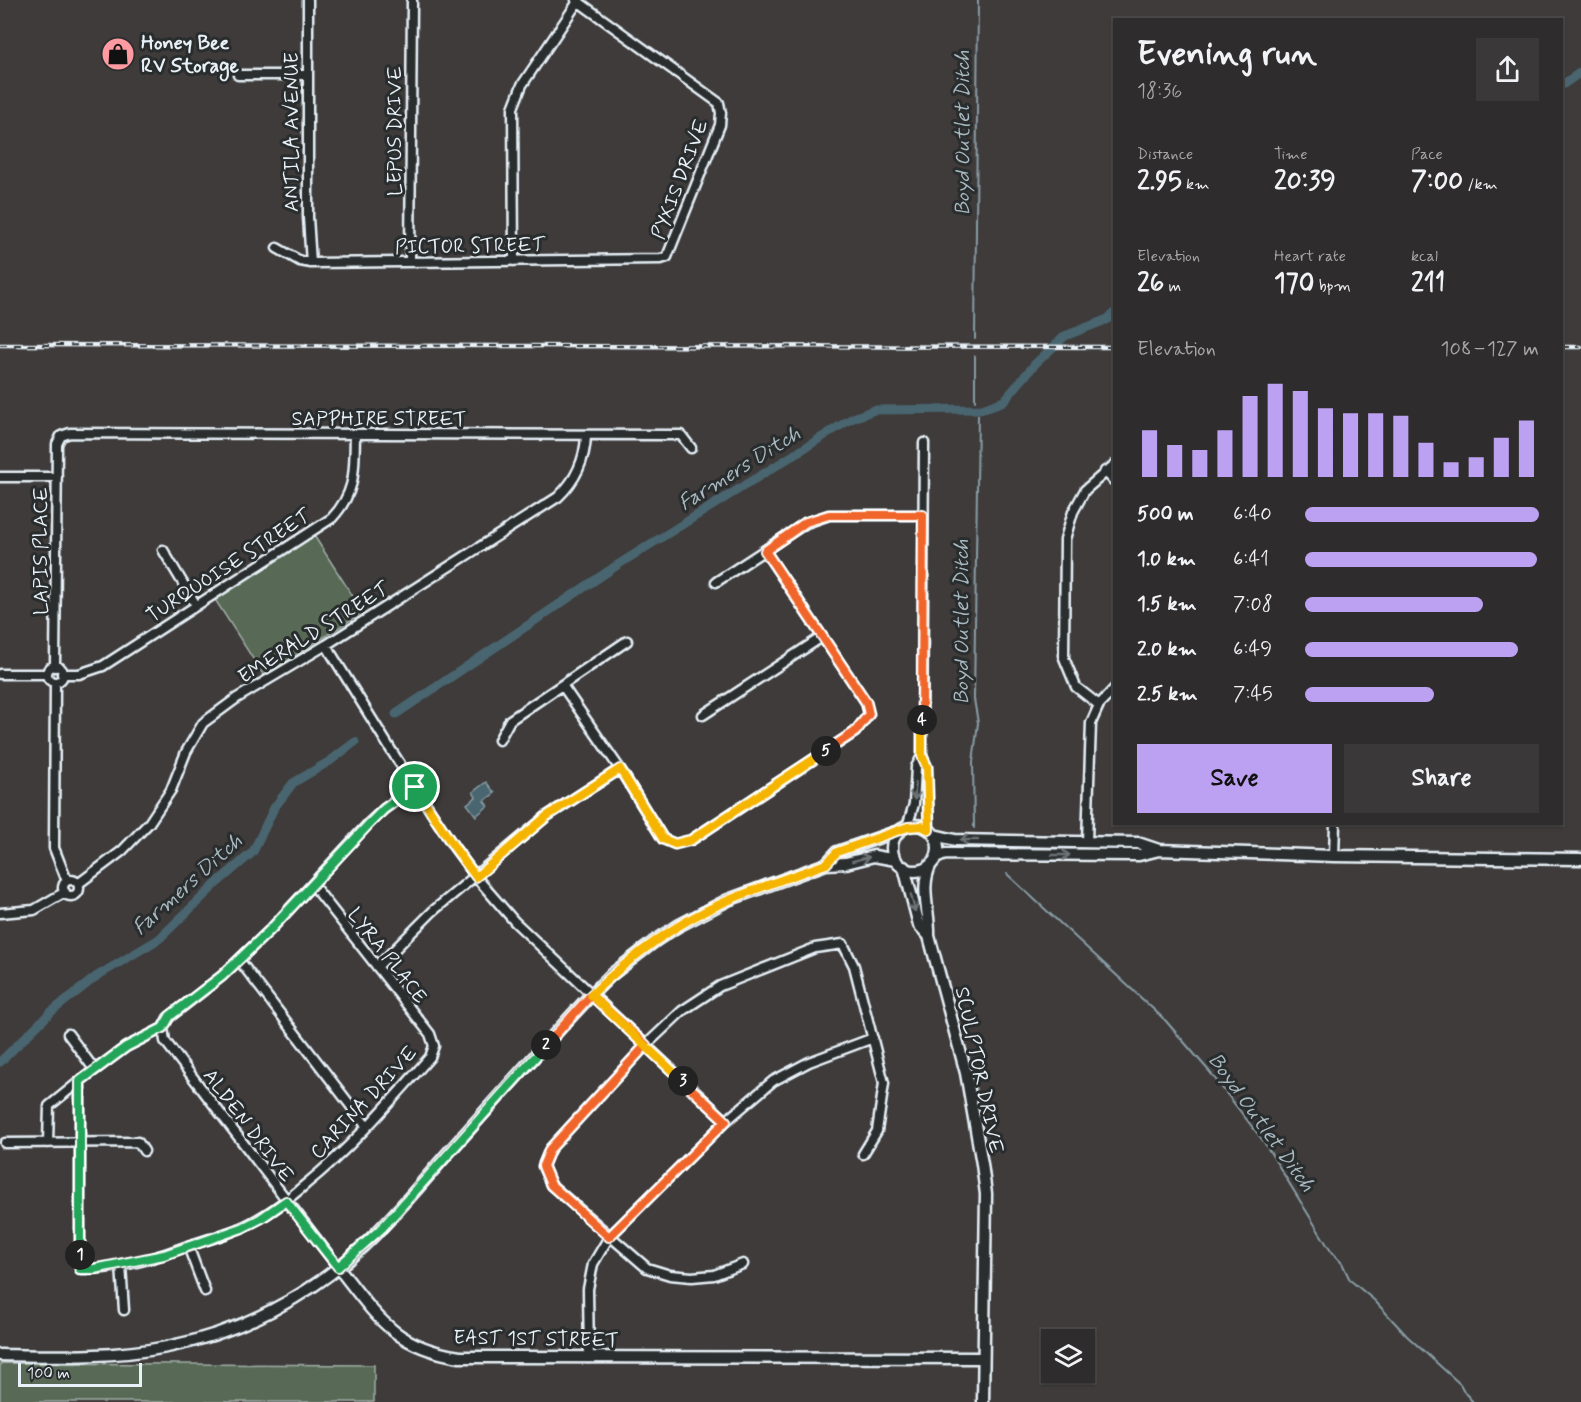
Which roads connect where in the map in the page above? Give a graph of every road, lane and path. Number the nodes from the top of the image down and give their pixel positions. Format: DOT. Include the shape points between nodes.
graph roads {
  1 [pos="308,0"];
  2 [pos="412,0"];
  3 [pos="578,1"];
  4 [pos="238,75"];
  5 [pos="308,75"];
  6 [pos="277,248"];
  7 [pos="667,257"];
  8 [pos="514,261"];
  9 [pos="410,262"];
  10 [pos="311,263"];
  11 [pos="355,434"];
  12 [pos="61,436"];
  13 [pos="586,436"];
  14 [pos="924,443"];
  15 [pos="691,448"];
  16 [pos="1113,466"];
  17 [pos="1105,471"];
  18 [pos="0,477"];
  19 [pos="57,477"];
  20 [pos="1113,480"];
  21 [pos="923,515"];
  22 [pos="163,549"];
  23 [pos="765,551"];
  24 [pos="716,582"];
  25 [pos="196,605"];
  26 [pos="822,638"];
  27 [pos="627,640"];
  28 [pos="326,645"];
  29 [pos="55,667"];
  30 [pos="0,674"];
  31 [pos="47,674"];
  32 [pos="62,674"];
  33 [pos="55,682"];
  34 [pos="562,685"];
  35 [pos="1113,690"];
  36 [pos="1099,705"];
  37 [pos="703,715"];
  38 [pos="499,740"];
  39 [pos="922,756"];
  40 [pos="620,769"];
  41 [pos="415,787"];
  42 [pos="1335,825"];
  43 [pos="904,828"];
  44 [pos="932,833"];
  45 [pos="1087,842"];
  46 [pos="1159,850"];
  47 [pos="1334,856"];
  48 [pos="1581,859"];
  49 [pos="934,861"];
  50 [pos="900,863"];
  51 [pos="826,864"];
  52 [pos="476,877"];
  53 [pos="67,881"];
  54 [pos="78,884"];
  55 [pos="313,885"];
  56 [pos="65,892"];
  57 [pos="0,914"];
  58 [pos="929,936"];
  59 [pos="239,960"];
  60 [pos="377,967"];
  61 [pos="591,995"];
  62 [pos="163,1028"];
  63 [pos="68,1034"];
  64 [pos="873,1038"];
  65 [pos="646,1045"];
  66 [pos="434,1046"];
  67 [pos="94,1069"];
  68 [pos="80,1081"];
  69 [pos="726,1121"];
  70 [pos="367,1127"];
  71 [pos="5,1143"];
  72 [pos="48,1143"];
  73 [pos="80,1143"];
  74 [pos="144,1151"];
  75 [pos="862,1154"];
  76 [pos="286,1201"];
  77 [pos="609,1237"];
  78 [pos="188,1246"];
  79 [pos="121,1264"];
  80 [pos="743,1264"];
  81 [pos="338,1267"];
  82 [pos="205,1291"];
  83 [pos="124,1310"];
  84 [pos="0,1355"];
  85 [pos="589,1358"];
  86 [pos="983,1358"];
  87 [pos="983,1402"];
  1 -- 5 [label="street, ANTILA AVENUE"];
  2 -- 9 [label="street, LEPUS DRIVE"];
  3 -- 7 [label="street, PYXIS DRIVE" via="718,103 720,125"];
  3 -- 8 [label="street" via="522,85 513,108"];
  4 -- 5 [label="street"];
  5 -- 10 [label="street, ANTILA AVENUE"];
  6 -- 10 [label="street, PICTOR STREET"];
  7 -- 8 [label="street, PICTOR STREET"];
  8 -- 9 [label="street, PICTOR STREET"];
  9 -- 10 [label="street, PICTOR STREET"];
  11 -- 12 [label="street, SAPPHIRE STREET"];
  11 -- 13 [label="street, SAPPHIRE STREET"];
  11 -- 25 [label="street, TURQUOISE STREET" via="354,478 344,505 332,518"];
  12 -- 19 [label="street, LAPIS PLACE" via="57,444"];
  13 -- 15 [label="street, SAPPHIRE STREET" via="681,435"];
  13 -- 28 [label="street, EMERALD STREET" via="578,472 558,497"];
  14 -- 21 [label="street"];
  16 -- 17 [label="street"];
  17 -- 20 [label="street"];
  17 -- 36 [label="street" via="1085,490 1065,539 1064,658 1076,687"];
  18 -- 19 [label="street"];
  19 -- 29 [label="street, LAPIS PLACE"];
  21 -- 23 [label="street" via="829,515 806,522"];
  21 -- 39 [label="street"];
  22 -- 25 [label="street"];
  23 -- 24 [label="street"];
  23 -- 26 [label="street"];
  25 -- 32 [label="street, TURQUOISE STREET" via="103,666 79,674"];
  26 -- 37 [label="street"];
  26 -- 40 [label="street" via="866,702 869,714 855,732 691,840 675,844 663,839"];
  27 -- 34 [label="street"];
  28 -- 41 [label="street"];
  28 -- 54 [label="street, EMERALD STREET" via="203,723 171,789 149,823 122,851"];
  29 -- 31 [label="street"];
  29 -- 32 [label="street"];
  30 -- 31 [label="street"];
  31 -- 33 [label="street"];
  32 -- 33 [label="street"];
  33 -- 53 [label="street" via="54,848"];
  34 -- 38 [label="street" via="510,720"];
  34 -- 40 [label="street"];
  35 -- 36 [label="street"];
  36 -- 45 [label="street" via="1091,723"];
  39 -- 43 [label="street, one-way" via="916,767 914,804"];
  39 -- 44 [label="street" via="927,767"];
  40 -- 52 [label="street" via="547,816"];
  41 -- 52 [label="street"];
  41 -- 55 [label="street" via="384,809"];
  42 -- 47 [label="street"];
  43 -- 44 [label="street" via="922,826"];
  43 -- 50 [label="street" via="893,847"];
  43 -- 51 [label="street" via="837,852"];
  45 -- 44 [label="street, one-way" via="955,840"];
  44 -- 49 [label="street" via="938,842"];
  45 -- 46 [label="street" via="1138,843"];
  46 -- 47 [label="street"];
  49 -- 46 [label="street, one-way" via="945,854 1139,855"];
  47 -- 48 [label="street"];
  49 -- 50 [label="street" via="918,870"];
  49 -- 58 [label="street, SCULPTOR DRIVE" via="924,889"];
  51 -- 50 [label="street, one-way" via="874,856"];
  50 -- 58 [label="street, SCULPTOR DRIVE, one-way" via="919,925"];
  51 -- 61 [label="street" via="728,900 678,926 632,957"];
  52 -- 60 [label="street" via="433,911"];
  52 -- 61 [label="street" via="515,922"];
  53 -- 54 [label="street"];
  53 -- 56 [label="street"];
  54 -- 56 [label="street" via="75,894"];
  55 -- 59 [label="street"];
  55 -- 60 [label="street, LYRA PLACE"];
  56 -- 57 [label="street" via="34,910"];
  58 -- 86 [label="street, SCULPTOR DRIVE" via="966,1073 986,1194"];
  59 -- 62 [label="street" via="170,1016"];
  59 -- 70 [label="street"];
  60 -- 66 [label="street, LYRA PLACE" via="430,1034"];
  61 -- 65 [label="street"];
  61 -- 81 [label="street" via="382,1228"];
  62 -- 67 [label="street"];
  62 -- 76 [label="street, ALDEN DRIVE" via="165,1041"];
  63 -- 67 [label="street"];
  64 -- 65 [label="street" via="854,966 843,944 815,948 720,986 682,1011"];
  64 -- 69 [label="street" via="809,1062 773,1081"];
  64 -- 75 [label="street" via="884,1083 877,1131"];
  65 -- 69 [label="street"];
  65 -- 77 [label="street" via="550,1149 543,1166 551,1185"];
  66 -- 70 [label="street, CARINA DRIVE" via="430,1058"];
  67 -- 68 [label="street"];
  68 -- 72 [label="street" via="49,1106"];
  68 -- 73 [label="street"];
  69 -- 77 [label="street"];
  70 -- 76 [label="street, CARINA DRIVE"];
  71 -- 72 [label="street"];
  72 -- 73 [label="street"];
  73 -- 74 [label="street" via="138,1142"];
  73 -- 79 [label="street, CARINA DRIVE" via="80,1269"];
  76 -- 78 [label="street, CARINA DRIVE" via="242,1228"];
  76 -- 81 [label="street, ALDEN DRIVE"];
  77 -- 80 [label="street" via="647,1268 670,1275 714,1275"];
  77 -- 85 [label="street" via="593,1264 588,1289"];
  78 -- 79 [label="street, CARINA DRIVE"];
  78 -- 82 [label="street"];
  79 -- 83 [label="street"];
  81 -- 84 [label="street" via="277,1307 197,1340 112,1355"];
  81 -- 85 [label="street, EAST 1ST STREET" via="388,1328 426,1349 460,1357"];
  85 -- 86 [label="street, EAST 1ST STREET"];
  86 -- 87 [label="street, SCULPTOR DRIVE"];
}
